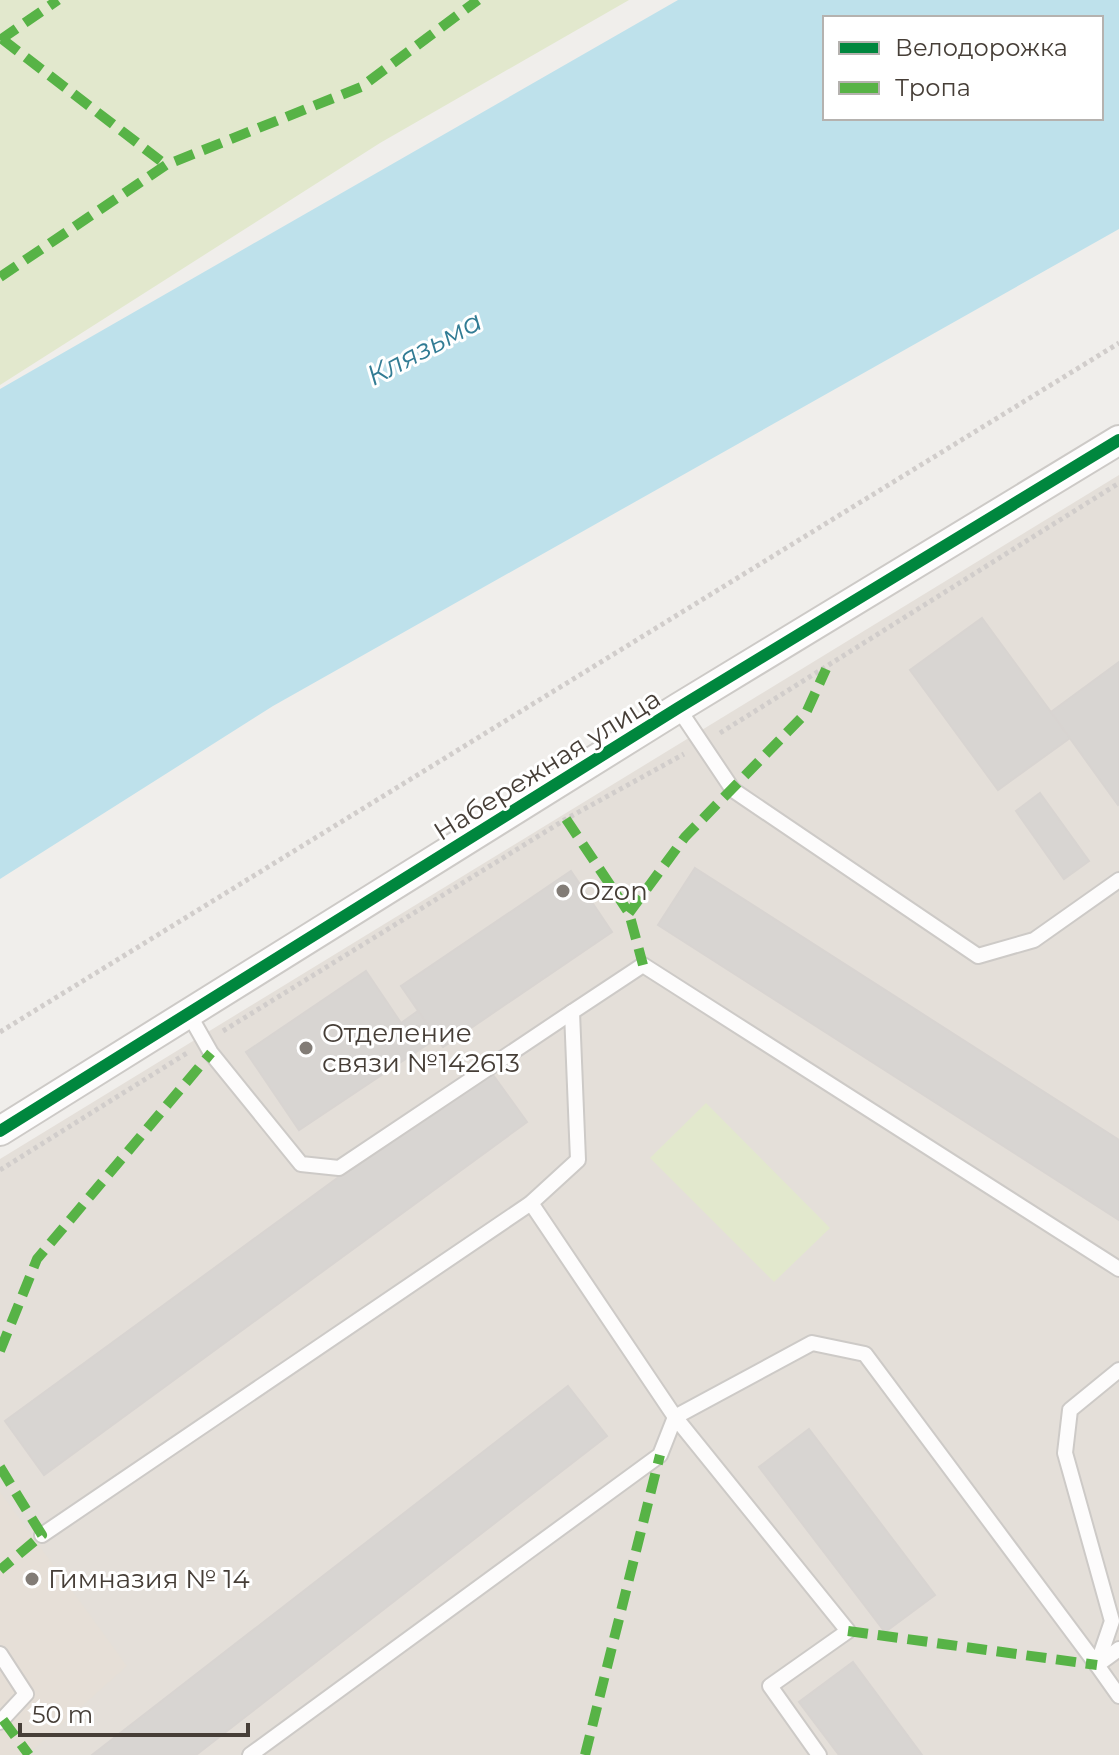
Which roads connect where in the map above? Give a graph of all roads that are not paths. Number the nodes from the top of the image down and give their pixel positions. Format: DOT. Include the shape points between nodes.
graph roads {
  1 [pos="1119,440"];
  2 [pos="678,708"];
  3 [pos="1119,880"];
  4 [pos="572,1012"];
  5 [pos="190,1016"];
  6 [pos="0,1131"];
  7 [pos="531,1203"];
  8 [pos="1119,1269"];
  9 [pos="1119,1370"];
  10 [pos="675,1417"];
  11 [pos="42,1535"];
  12 [pos="1119,1649"];
  13 [pos="0,1654"];
  14 [pos="1097,1665"];
  15 [pos="1119,1696"];
  16 [pos="0,1722"];
  17 [pos="250,1755"];
  18 [pos="819,1755"];
  1 -- 2 [label="street, Набережная улица"];
  2 -- 3 [label="lane" via="733,790 978,956 1034,940"];
  2 -- 5 [label="street, Набережная улица"];
  4 -- 5 [label="lane" via="339,1168 301,1164"];
  4 -- 7 [label="lane" via="578,1160"];
  4 -- 8 [label="lane" via="643,965"];
  5 -- 6 [label="street, Набережная улица"];
  7 -- 10 [label="lane"];
  7 -- 11 [label="lane"];
  9 -- 14 [label="lane" via="1070,1410 1065,1453 1112,1621"];
  10 -- 14 [label="lane" via="812,1343 865,1354"];
  10 -- 17 [label="lane" via="660,1455"];
  10 -- 18 [label="lane" via="848,1631 770,1686"];
  12 -- 14 [label="lane"];
  13 -- 16 [label="lane" via="26,1694"];
  14 -- 15 [label="lane"];
}
